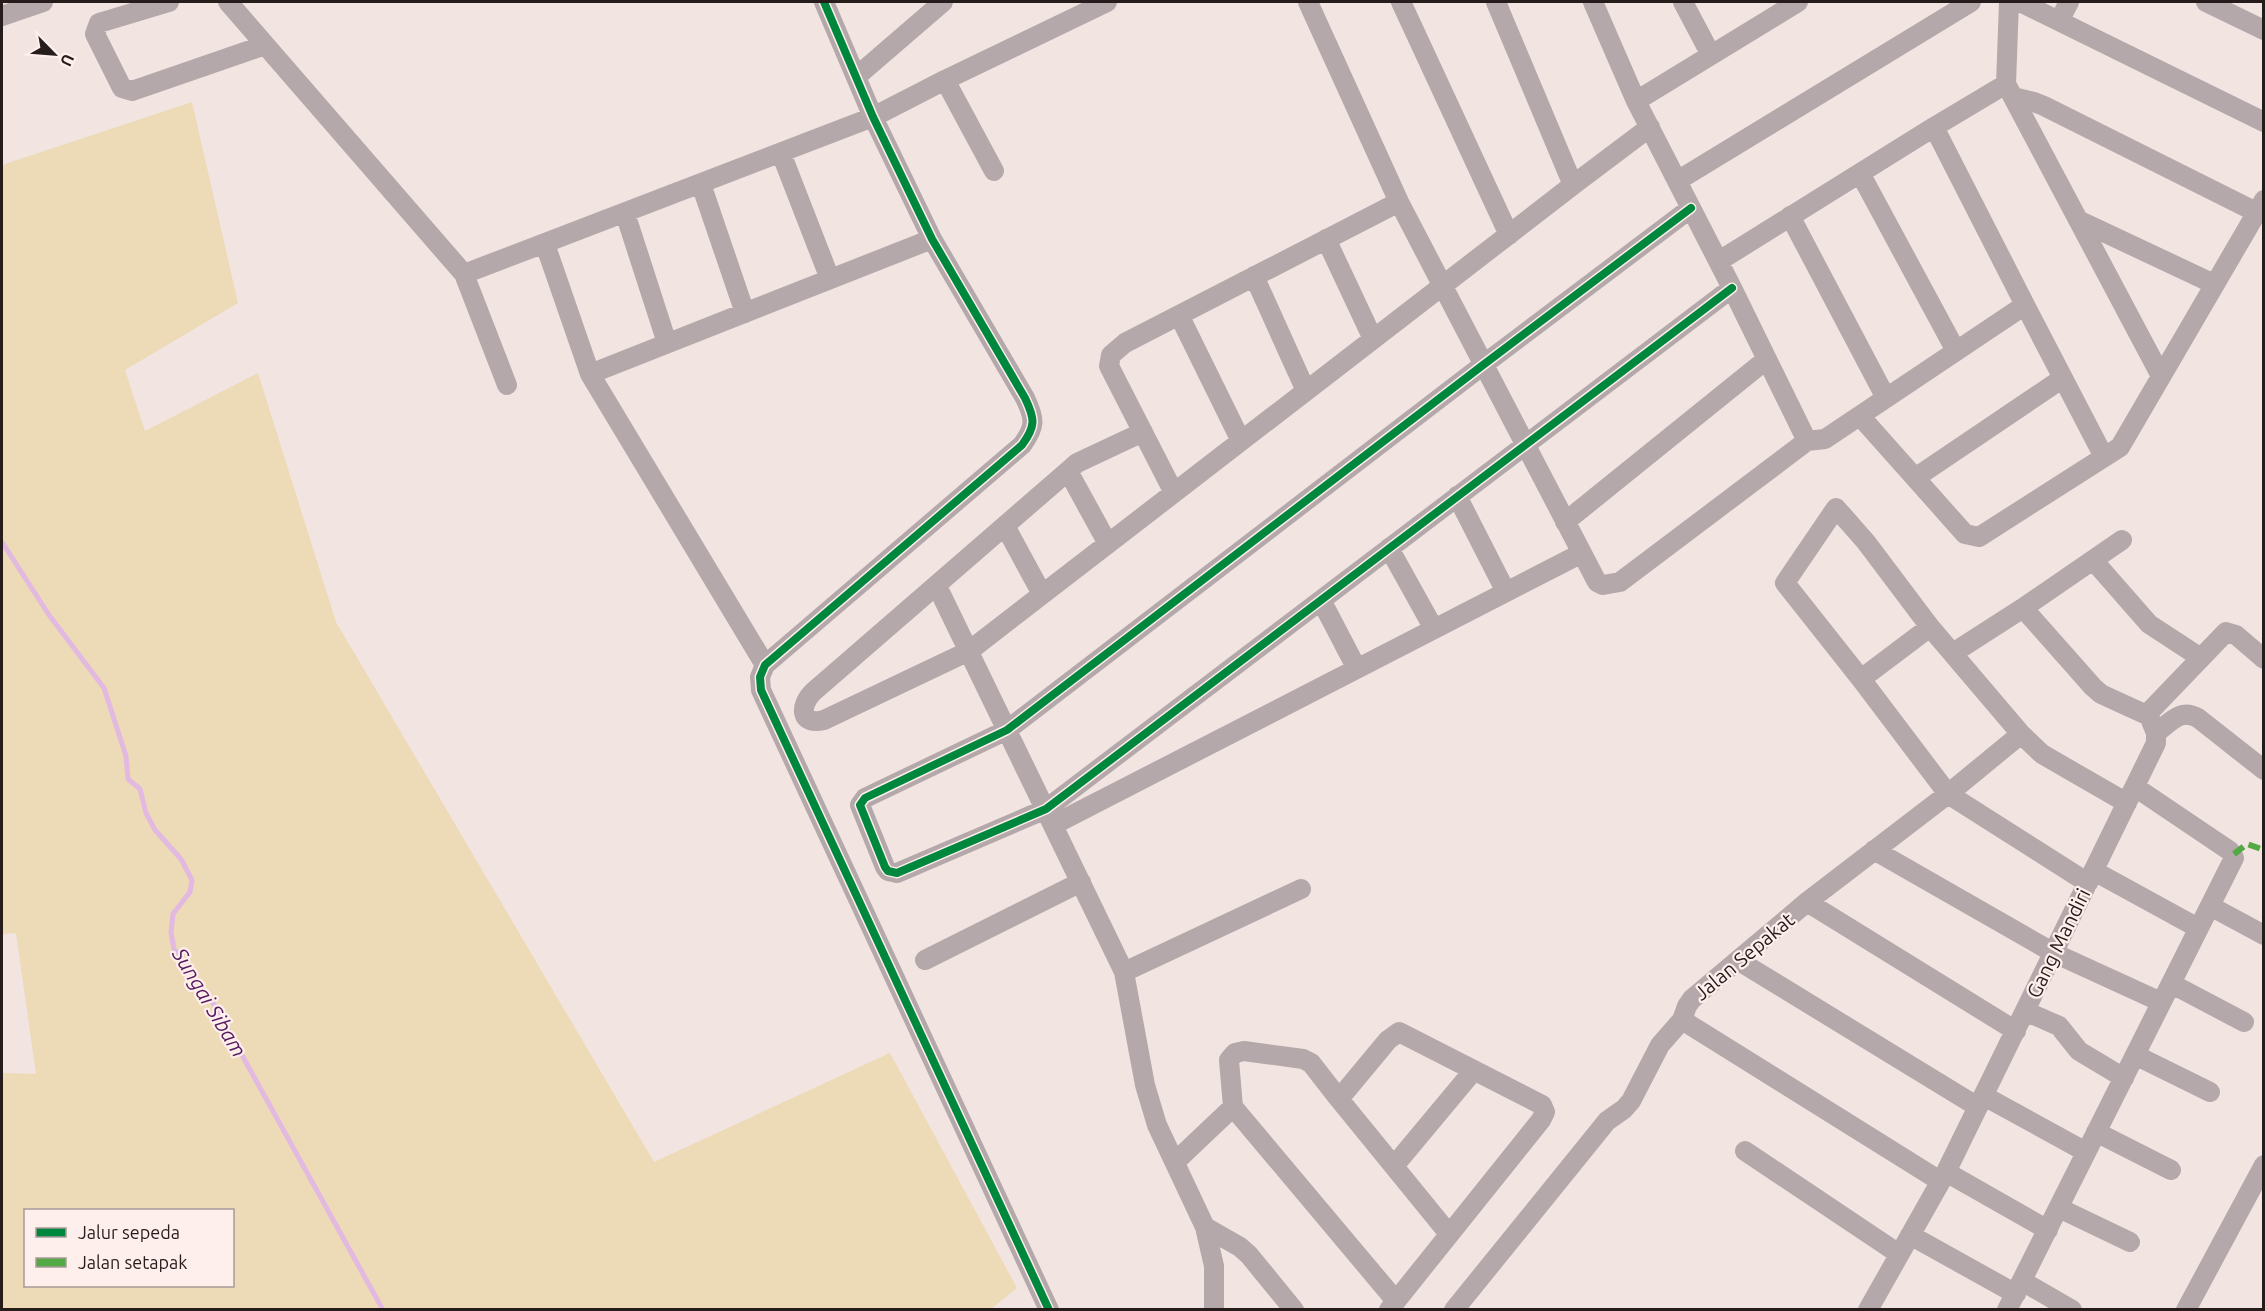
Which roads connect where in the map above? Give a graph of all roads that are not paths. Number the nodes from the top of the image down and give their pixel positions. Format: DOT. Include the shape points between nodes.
graph roads {
  1 [pos="43,2"];
  2 [pos="169,2"];
  3 [pos="228,2"];
  4 [pos="825,2"];
  5 [pos="943,2"];
  6 [pos="1107,2"];
  7 [pos="1308,2"];
  8 [pos="1401,2"];
  9 [pos="1496,2"];
  10 [pos="1593,2"];
  11 [pos="1683,2"];
  12 [pos="1971,2"];
  13 [pos="2009,2"];
  14 [pos="2020,2"];
  15 [pos="2069,2"];
  16 [pos="2206,2"];
  17 [pos="1786,5"];
  18 [pos="2,16"];
  19 [pos="2059,21"];
  20 [pos="2264,30"];
  21 [pos="265,45"];
  22 [pos="1711,55"];
  23 [pos="856,77"];
  24 [pos="945,80"];
  25 [pos="2009,91"];
  26 [pos="1636,101"];
  27 [pos="873,117"];
  28 [pos="2264,122"];
  29 [pos="1934,127"];
  30 [pos="1650,128"];
  31 [pos="781,153"];
  32 [pos="994,171"];
  33 [pos="1860,173"];
  34 [pos="1677,182"];
  35 [pos="701,184"];
  36 [pos="1573,185"];
  37 [pos="1399,202"];
  38 [pos="2260,206"];
  39 [pos="1691,208"];
  40 [pos="625,213"];
  41 [pos="1790,216"];
  42 [pos="2078,220"];
  43 [pos="1509,235"];
  44 [pos="932,239"];
  45 [pos="1326,239"];
  46 [pos="545,244"];
  47 [pos="1719,261"];
  48 [pos="465,274"];
  49 [pos="1254,276"];
  50 [pos="830,279"];
  51 [pos="2214,284"];
  52 [pos="1442,286"];
  53 [pos="1732,288"];
  54 [pos="2025,305"];
  55 [pos="745,313"];
  56 [pos="1179,315"];
  57 [pos="1373,339"];
  58 [pos="667,343"];
  59 [pos="1956,351"];
  60 [pos="1767,359"];
  61 [pos="1483,365"];
  62 [pos="590,374"];
  63 [pos="2161,376"];
  64 [pos="2063,378"];
  65 [pos="507,385"];
  66 [pos="1306,391"];
  67 [pos="1886,398"];
  68 [pos="1860,416"];
  69 [pos="1143,432"];
  70 [pos="1241,441"];
  71 [pos="1807,441"];
  72 [pos="1524,445"];
  73 [pos="2104,457"];
  74 [pos="1068,471"];
  75 [pos="1915,478"];
  76 [pos="1174,493"];
  77 [pos="1457,496"];
  78 [pos="1565,522"];
  79 [pos="1005,526"];
  80 [pos="2122,540"];
  81 [pos="1108,544"];
  82 [pos="1389,548"];
  83 [pos="1582,553"];
  84 [pos="2093,560"];
  85 [pos="937,586"];
  86 [pos="1506,592"];
  87 [pos="1042,594"];
  88 [pos="1321,600"];
  89 [pos="2023,608"];
  90 [pos="1930,627"];
  91 [pos="1434,629"];
  92 [pos="969,651"];
  93 [pos="1953,653"];
  94 [pos="2201,658"];
  95 [pos="2264,659"];
  96 [pos="765,665"];
  97 [pos="1357,669"];
  98 [pos="1861,679"];
  99 [pos="2153,724"];
  100 [pos="1007,730"];
  101 [pos="2021,734"];
  102 [pos="2264,770"];
  103 [pos="1948,794"];
  104 [pos="2131,795"];
  105 [pos="1049,817"];
  106 [pos="1874,850"];
  107 [pos="2091,877"];
  108 [pos="1081,882"];
  109 [pos="1300,889"];
  110 [pos="1807,902"];
  111 [pos="2210,906"];
  112 [pos="2198,928"];
  113 [pos="2264,935"];
  114 [pos="2054,953"];
  115 [pos="925,960"];
  116 [pos="1739,961"];
  117 [pos="1124,972"];
  118 [pos="2172,984"];
  119 [pos="2161,1002"];
  120 [pos="2025,1011"];
  121 [pos="1682,1020"];
  122 [pos="2244,1022"];
  123 [pos="2016,1031"];
  124 [pos="2135,1055"];
  125 [pos="1474,1070"];
  126 [pos="2124,1078"];
  127 [pos="2210,1092"];
  128 [pos="1340,1099"];
  129 [pos="1981,1102"];
  130 [pos="1233,1107"];
  131 [pos="2096,1132"];
  132 [pos="1745,1151"];
  133 [pos="2086,1152"];
  134 [pos="1175,1162"];
  135 [pos="2264,1165"];
  136 [pos="1394,1166"];
  137 [pos="2171,1170"];
  138 [pos="1943,1176"];
  139 [pos="2059,1208"];
  140 [pos="1205,1227"];
  141 [pos="2048,1230"];
  142 [pos="1449,1234"];
  143 [pos="1910,1234"];
  144 [pos="2130,1242"];
  145 [pos="1899,1254"];
  146 [pos="2015,1295"];
  147 [pos="1392,1305"];
  148 [pos="1872,1308"];
  149 [pos="1049,1310"];
  150 [pos="1214,1310"];
  151 [pos="1294,1310"];
  152 [pos="1454,1310"];
  153 [pos="2072,1310"];
  154 [pos="2186,1310"];
  1 -- 18 [label="street"];
  2 -- 21 [label="street" via="99,23 96,28 111,67 127,91"];
  3 -- 21 [label="street"];
  4 -- 23 [label="street"];
  5 -- 23 [label="street"];
  6 -- 24 [label="street"];
  7 -- 37 [label="street"];
  8 -- 43 [label="street"];
  9 -- 36 [label="street"];
  10 -- 26 [label="street"];
  11 -- 22 [label="street"];
  12 -- 34 [label="street"];
  13 -- 25 [label="street"];
  14 -- 19 [label="street"];
  15 -- 19 [label="street"];
  16 -- 20 [label="street"];
  17 -- 22 [label="street"];
  19 -- 28 [label="street"];
  21 -- 48 [label="street"];
  22 -- 26 [label="street"];
  23 -- 27 [label="street"];
  24 -- 27 [label="street"];
  24 -- 32 [label="street"];
  25 -- 29 [label="street"];
  25 -- 38 [label="street"];
  25 -- 42 [label="street"];
  26 -- 30 [label="street"];
  27 -- 31 [label="street"];
  27 -- 44 [label="street"];
  29 -- 33 [label="street"];
  29 -- 54 [label="street"];
  30 -- 34 [label="street"];
  30 -- 36 [label="street"];
  31 -- 35 [label="street"];
  31 -- 50 [label="street"];
  33 -- 41 [label="street"];
  33 -- 59 [label="street"];
  34 -- 39 [label="street"];
  35 -- 40 [label="street"];
  35 -- 55 [label="street"];
  36 -- 43 [label="street"];
  37 -- 45 [label="street"];
  37 -- 52 [label="street"];
  38 -- 51 [label="street"];
  39 -- 47 [label="street"];
  39 -- 61 [label="street"];
  40 -- 46 [label="street"];
  40 -- 58 [label="street"];
  41 -- 47 [label="street"];
  41 -- 67 [label="street"];
  42 -- 51 [label="street"];
  42 -- 63 [label="street"];
  43 -- 52 [label="street"];
  44 -- 50 [label="street"];
  44 -- 96 [label="street" via="1026,398 1034,416 1031,433 1022,445"];
  45 -- 49 [label="street"];
  45 -- 57 [label="street"];
  46 -- 48 [label="street"];
  46 -- 62 [label="street"];
  47 -- 53 [label="street"];
  48 -- 65 [label="street"];
  49 -- 56 [label="street"];
  49 -- 66 [label="street"];
  50 -- 55 [label="street"];
  51 -- 63 [label="street"];
  52 -- 57 [label="street"];
  52 -- 61 [label="street"];
  53 -- 60 [label="street"];
  53 -- 72 [label="street"];
  54 -- 59 [label="street"];
  54 -- 64 [label="street"];
  55 -- 58 [label="street"];
  56 -- 69 [label="street" via="1125,343 1111,355 1109,366"];
  56 -- 70 [label="street"];
  57 -- 66 [label="street"];
  58 -- 62 [label="street"];
  59 -- 67 [label="street"];
  60 -- 71 [label="street"];
  60 -- 78 [label="street"];
  61 -- 72 [label="street"];
  61 -- 100 [label="street"];
  62 -- 96 [label="street"];
  63 -- 73 [label="street" via="2120,447"];
  64 -- 73 [label="street"];
  64 -- 75 [label="street"];
  66 -- 70 [label="street"];
  67 -- 68 [label="street"];
  68 -- 71 [label="street" via="1825,439"];
  68 -- 75 [label="street"];
  69 -- 74 [label="street"];
  69 -- 76 [label="street"];
  70 -- 76 [label="street"];
  71 -- 83 [label="street" via="1620,582 1597,582"];
  72 -- 77 [label="street"];
  72 -- 78 [label="street"];
  73 -- 75 [label="street" via="1979,537 1965,534"];
  74 -- 79 [label="street"];
  74 -- 81 [label="street"];
  76 -- 81 [label="street"];
  77 -- 82 [label="street"];
  77 -- 86 [label="street"];
  78 -- 83 [label="street"];
  79 -- 85 [label="street"];
  79 -- 87 [label="street"];
  80 -- 84 [label="street"];
  81 -- 87 [label="street"];
  82 -- 88 [label="street"];
  82 -- 91 [label="street"];
  83 -- 86 [label="street"];
  84 -- 89 [label="street"];
  84 -- 94 [label="street" via="2149,624"];
  85 -- 92 [label="street"];
  85 -- 92 [label="street" via="805,700 806,717 816,722 824,720"];
  86 -- 91 [label="street"];
  87 -- 92 [label="street"];
  88 -- 97 [label="street"];
  88 -- 105 [label="street"];
  89 -- 93 [label="street"];
  89 -- 99 [label="street" via="2093,687"];
  90 -- 93 [label="street"];
  90 -- 98 [label="street"];
  90 -- 98 [label="street" via="1836,508 1785,583"];
  91 -- 97 [label="street"];
  92 -- 100 [label="street"];
  93 -- 101 [label="street"];
  94 -- 95 [label="street, Gang Mandiri" via="2226,632 2236,634"];
  94 -- 99 [label="street, Gang Mandiri" via="2151,710"];
  96 -- 149 [label="street" via="760,677 761,690"];
  97 -- 105 [label="street"];
  98 -- 103 [label="street"];
  99 -- 102 [label="street" via="2189,713"];
  99 -- 104 [label="street, Gang Mandiri" via="2156,743"];
  100 -- 105 [label="street"];
  100 -- 105 [label="street" via="865,798 860,805 885,867 888,872 897,873"];
  101 -- 103 [label="street, Jalan Sepakat"];
  101 -- 104 [label="street" via="2042,754"];
  103 -- 106 [label="street, Jalan Sepakat"];
  103 -- 107 [label="street"];
  104 -- 107 [label="street, Gang Mandiri"];
  104 -- 111 [label="street" via="2234,854"];
  105 -- 108 [label="street"];
  106 -- 110 [label="street, Jalan Sepakat"];
  106 -- 114 [label="street"];
  107 -- 112 [label="street"];
  107 -- 114 [label="street, Gang Mandiri"];
  108 -- 115 [label="street"];
  108 -- 117 [label="street"];
  109 -- 117 [label="street"];
  110 -- 116 [label="street, Jalan Sepakat"];
  110 -- 123 [label="street"];
  111 -- 112 [label="street"];
  111 -- 113 [label="street"];
  112 -- 118 [label="street"];
  114 -- 119 [label="street"];
  114 -- 120 [label="street, Gang Mandiri"];
  116 -- 121 [label="street, Jalan Sepakat" via="1692,999"];
  116 -- 129 [label="street"];
  117 -- 134 [label="street" via="1145,1085 1157,1125"];
  118 -- 119 [label="street"];
  118 -- 122 [label="street"];
  119 -- 124 [label="street"];
  120 -- 123 [label="street, Gang Mandiri"];
  120 -- 126 [label="street" via="2059,1026 2079,1052"];
  121 -- 138 [label="street"];
  121 -- 152 [label="street, Jalan Sepakat" via="1660,1045 1631,1101 1607,1121"];
  123 -- 129 [label="street, Gang Mandiri"];
  124 -- 126 [label="street"];
  124 -- 127 [label="street"];
  125 -- 128 [label="street" via="1399,1032"];
  125 -- 136 [label="street"];
  125 -- 142 [label="street" via="1542,1105 1545,1112"];
  126 -- 131 [label="street"];
  128 -- 130 [label="street" via="1303,1059 1244,1051 1229,1060"];
  128 -- 136 [label="street"];
  129 -- 133 [label="street"];
  129 -- 138 [label="street, Gang Mandiri"];
  130 -- 134 [label="street"];
  130 -- 147 [label="street"];
  131 -- 133 [label="street"];
  131 -- 137 [label="street"];
  132 -- 145 [label="street"];
  133 -- 139 [label="street"];
  134 -- 140 [label="street"];
  135 -- 154 [label="street"];
  136 -- 142 [label="street"];
  138 -- 141 [label="street"];
  138 -- 143 [label="street, Gang Mandiri"];
  139 -- 141 [label="street"];
  139 -- 144 [label="street"];
  140 -- 150 [label="street" via="1214,1266"];
  140 -- 151 [label="street" via="1240,1246"];
  141 -- 146 [label="street"];
  142 -- 147 [label="street"];
  143 -- 145 [label="street, Gang Mandiri"];
  143 -- 146 [label="street"];
  145 -- 148 [label="street, Gang Mandiri"];
  146 -- 153 [label="street"];
}
